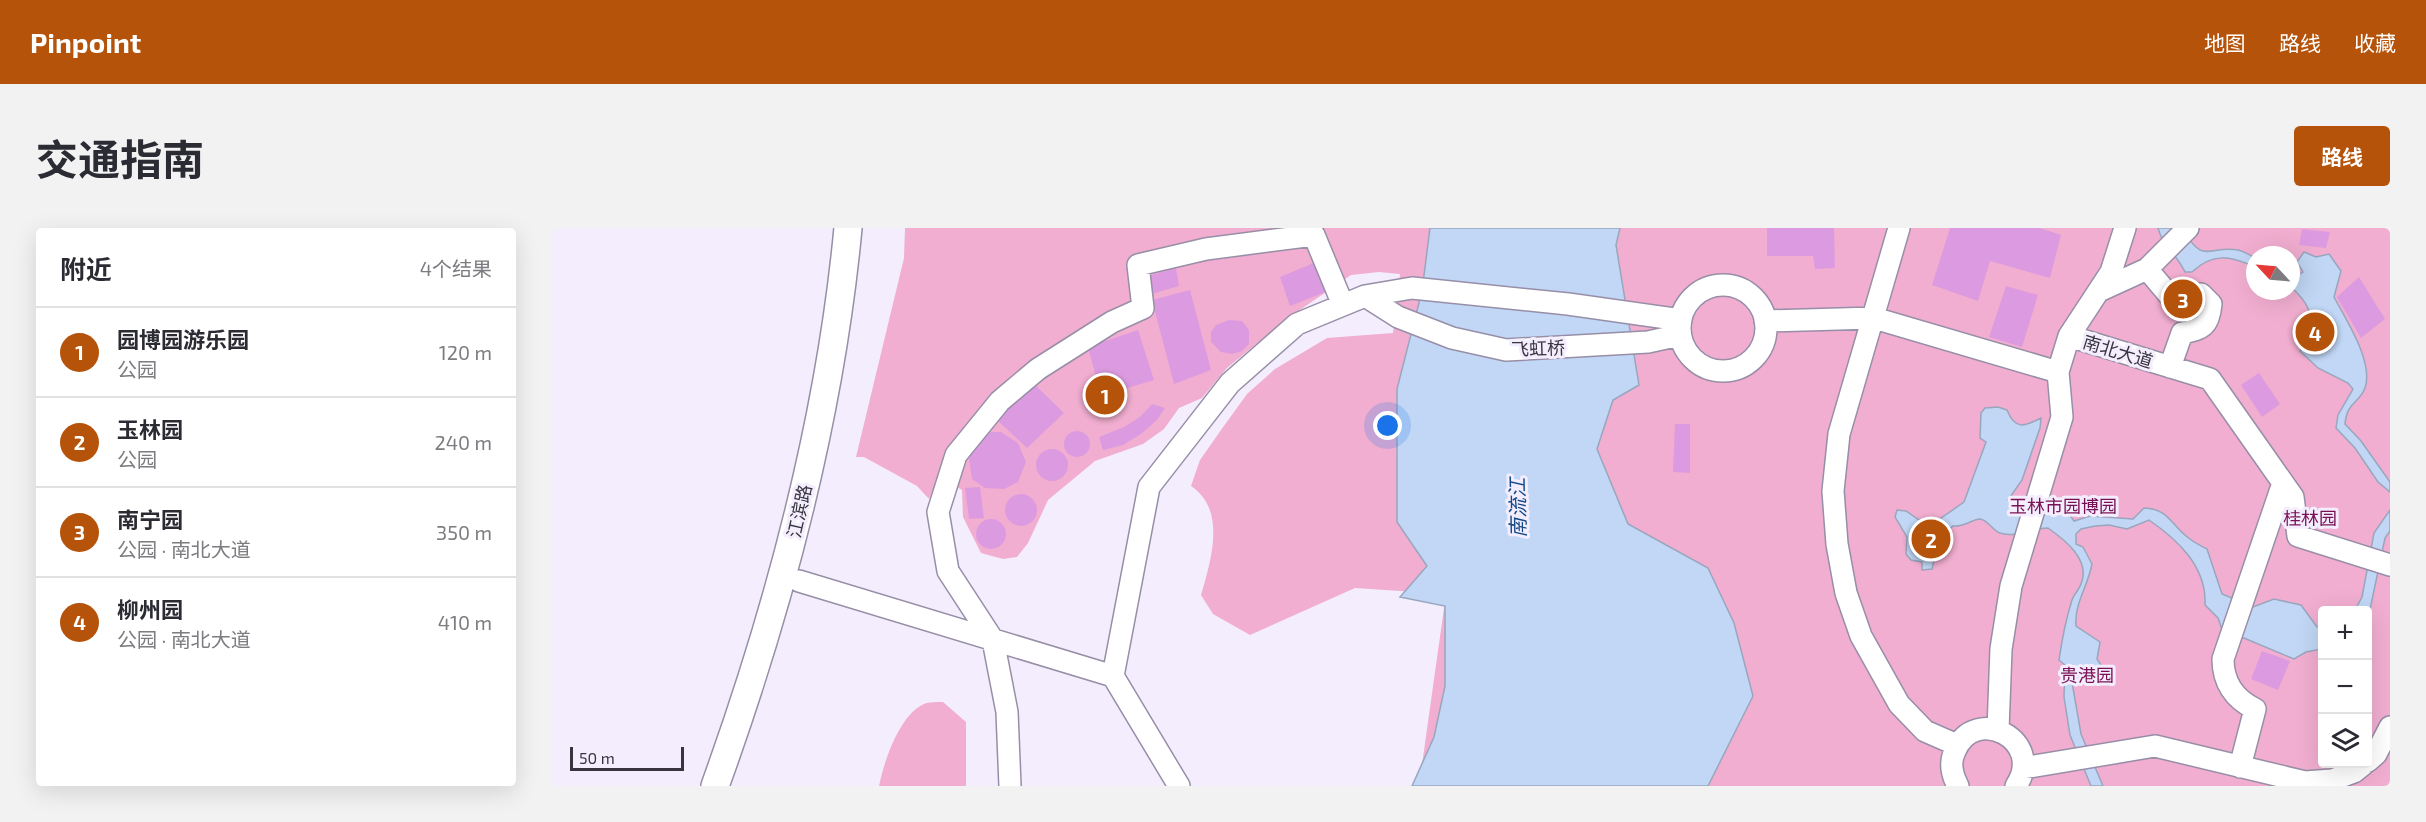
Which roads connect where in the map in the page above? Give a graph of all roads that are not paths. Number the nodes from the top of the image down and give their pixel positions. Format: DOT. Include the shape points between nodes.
graph roads {
  1 [pos="848,228"];
  2 [pos="862,228"];
  3 [pos="1899,228"];
  4 [pos="2125,228"];
  5 [pos="2186,230"];
  6 [pos="2147,269"];
  7 [pos="2099,291"];
  8 [pos="1365,296"];
  9 [pos="1343,305"];
  10 [pos="1874,318"];
  11 [pos="1765,321"];
  12 [pos="1680,327"];
  13 [pos="2068,336"];
  14 [pos="2170,367"];
  15 [pos="2058,372"];
  16 [pos="2283,483"];
  17 [pos="2380,562"];
  18 [pos="799,581"];
  19 [pos="993,640"];
  20 [pos="1113,676"];
  21 [pos="2390,728"];
  22 [pos="1998,730"];
  23 [pos="1957,745"];
  24 [pos="2372,757"];
  25 [pos="2240,767"];
  26 [pos="2359,768"];
  27 [pos="2020,777"];
  28 [pos="716,786"];
  29 [pos="731,786"];
  30 [pos="1010,786"];
  31 [pos="1179,786"];
  32 [pos="1958,786"];
  1 -- 28 [label="main road, 江滨路" via="829,368 799,515 768,631"];
  2 -- 18 [label="main road, 江滨路" via="827,466"];
  3 -- 10 [label="street"];
  4 -- 7 [label="street" via="2111,272"];
  5 -- 6 [label="street"];
  6 -- 7 [label="street"];
  6 -- 14 [label="street" via="2169,295 2180,298 2201,294 2211,304 2210,318 2200,330 2182,333"];
  7 -- 13 [label="street"];
  8 -- 9 [label="street"];
  8 -- 12 [label="street" via="1412,288 1568,304 1646,316"];
  8 -- 12 [label="street, 飞虹桥" via="1398,317 1452,338 1506,350 1648,342"];
  9 -- 19 [label="street" via="1314,234 1206,249 1138,265 1143,309 1112,322 1038,369 1000,401 956,455 938,512 948,571"];
  9 -- 20 [label="street" via="1297,324 1230,383 1149,487"];
  10 -- 11 [label="street"];
  10 -- 15 [label="street"];
  10 -- 23 [label="street" via="1839,434 1835,468 1837,544 1846,593 1861,636 1899,704 1925,731"];
  11 -- 12 [label="street" via="1750,295 1723,285 1696,295 1686,306"];
  11 -- 12 [label="street" via="1761,347 1748,362 1729,371 1703,367 1692,359 1684,348"];
  13 -- 14 [label="street, 南北大道"];
  13 -- 15 [label="street, 南北大道"];
  14 -- 16 [label="street, 南北大道" via="2210,379"];
  15 -- 22 [label="street" via="2062,417 2011,586 2001,649"];
  16 -- 17 [label="street, 南北大道" via="2294,497 2298,536"];
  16 -- 25 [label="street" via="2223,659 2223,673 2230,690 2254,709"];
  18 -- 19 [label="street"];
  18 -- 29 [label="main road, 江滨路"];
  19 -- 20 [label="street"];
  19 -- 30 [label="street" via="1007,712"];
  20 -- 31 [label="street"];
  21 -- 24 [label="street"];
  22 -- 23 [label="street" via="1975,731"];
  22 -- 27 [label="street" via="2018,744 2022,756"];
  23 -- 32 [label="street" via="1951,767"];
  25 -- 26 [label="street" via="2305,782 2332,780"];
  25 -- 27 [label="street" via="2155,746 2085,758"];
}
